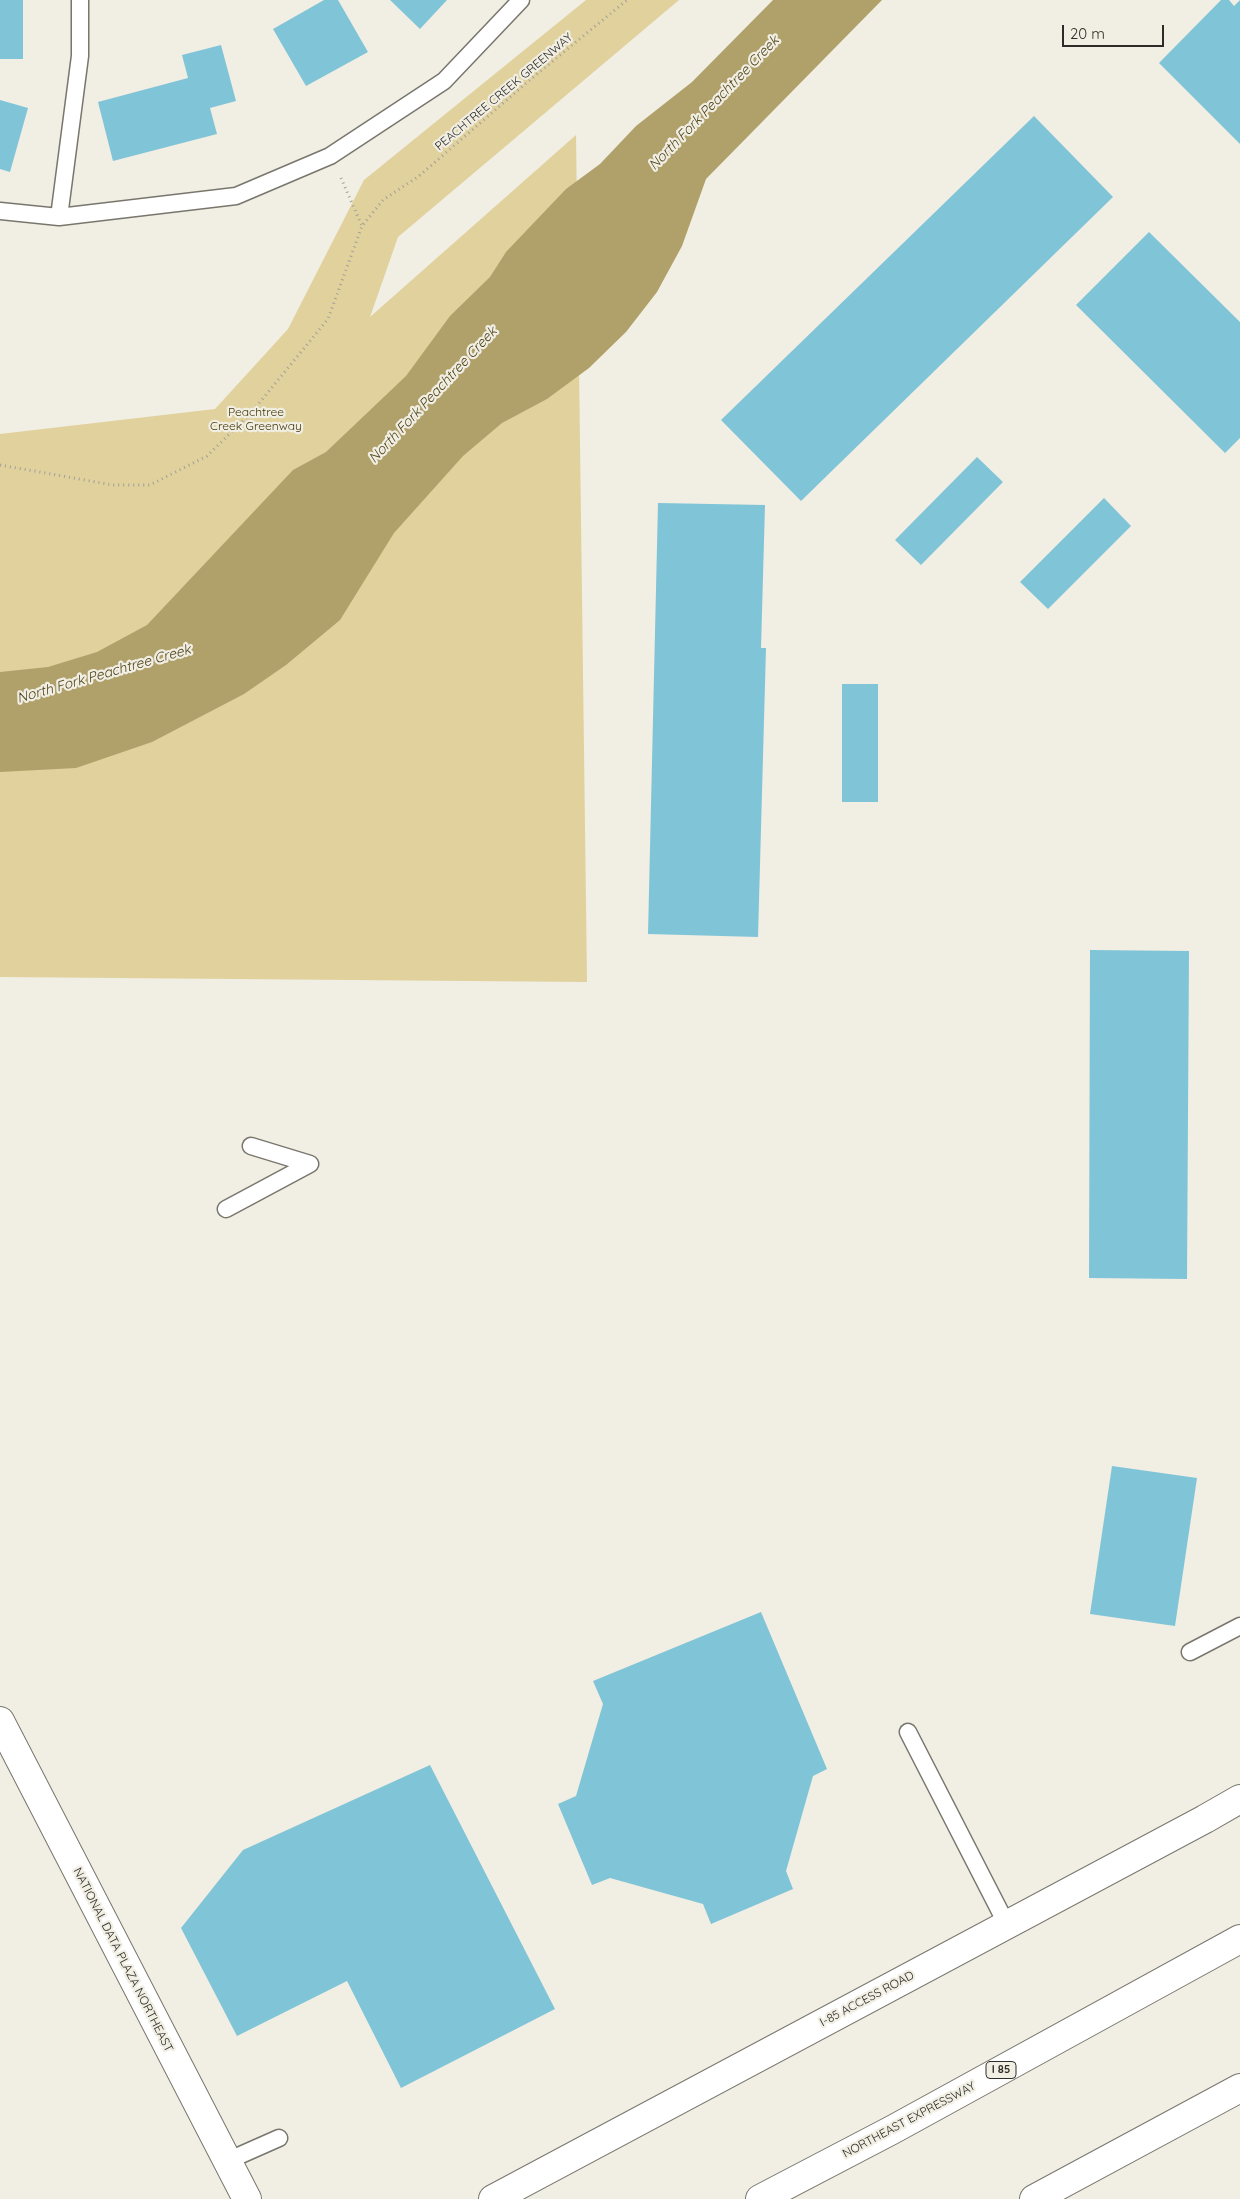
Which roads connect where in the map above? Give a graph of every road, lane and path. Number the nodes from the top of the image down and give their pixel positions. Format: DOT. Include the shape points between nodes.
graph roads {
  1 [pos="80,0"];
  2 [pos="522,0"];
  3 [pos="627,0"];
  4 [pos="330,156"];
  5 [pos="0,211"];
  6 [pos="60,217"];
  7 [pos="362,226"];
  8 [pos="0,465"];
  9 [pos="251,1146"];
  10 [pos="226,1209"];
  11 [pos="1240,1626"];
  12 [pos="1190,1652"];
  13 [pos="0,1721"];
  14 [pos="908,1732"];
  15 [pos="1240,1799"];
  16 [pos="1240,1812"];
  17 [pos="1205,1819"];
  18 [pos="1006,1925"];
  19 [pos="1240,1939"];
  20 [pos="1240,2088"];
  21 [pos="279,2138"];
  22 [pos="227,2161"];
  23 [pos="247,2199"];
  24 [pos="494,2199"];
  25 [pos="760,2199"];
  26 [pos="1034,2199"];
  1 -- 6 [label="lane" via="80,56"];
  2 -- 4 [label="lane" via="444,81"];
  3 -- 7 [label="path, PEACHTREE CREEK GREENWAY" via="419,176 383,200"];
  4 -- 6 [label="lane" via="236,196"];
  4 -- 7 [label="path"];
  5 -- 6 [label="lane"];
  7 -- 8 [label="path, PEACHTREE CREEK GREENWAY" via="328,319 251,413 207,456 150,485 113,485"];
  9 -- 10 [label="lane" via="310,1164"];
  11 -- 12 [label="lane"];
  13 -- 22 [label="main road, NATIONAL DATA PLAZA NORTHEAST"];
  14 -- 18 [label="lane"];
  15 -- 17 [label="main road, I-85 ACCESS ROAD"];
  16 -- 17 [label="main road"];
  17 -- 18 [label="main road, I-85 ACCESS ROAD"];
  18 -- 24 [label="main road, I-85 ACCESS ROAD"];
  19 -- 25 [label="main road, NORTHEAST EXPRESSWAY / I 85"];
  20 -- 26 [label="main road"];
  21 -- 22 [label="lane"];
  22 -- 23 [label="main road, NATIONAL DATA PLAZA NORTHEAST"];
}
